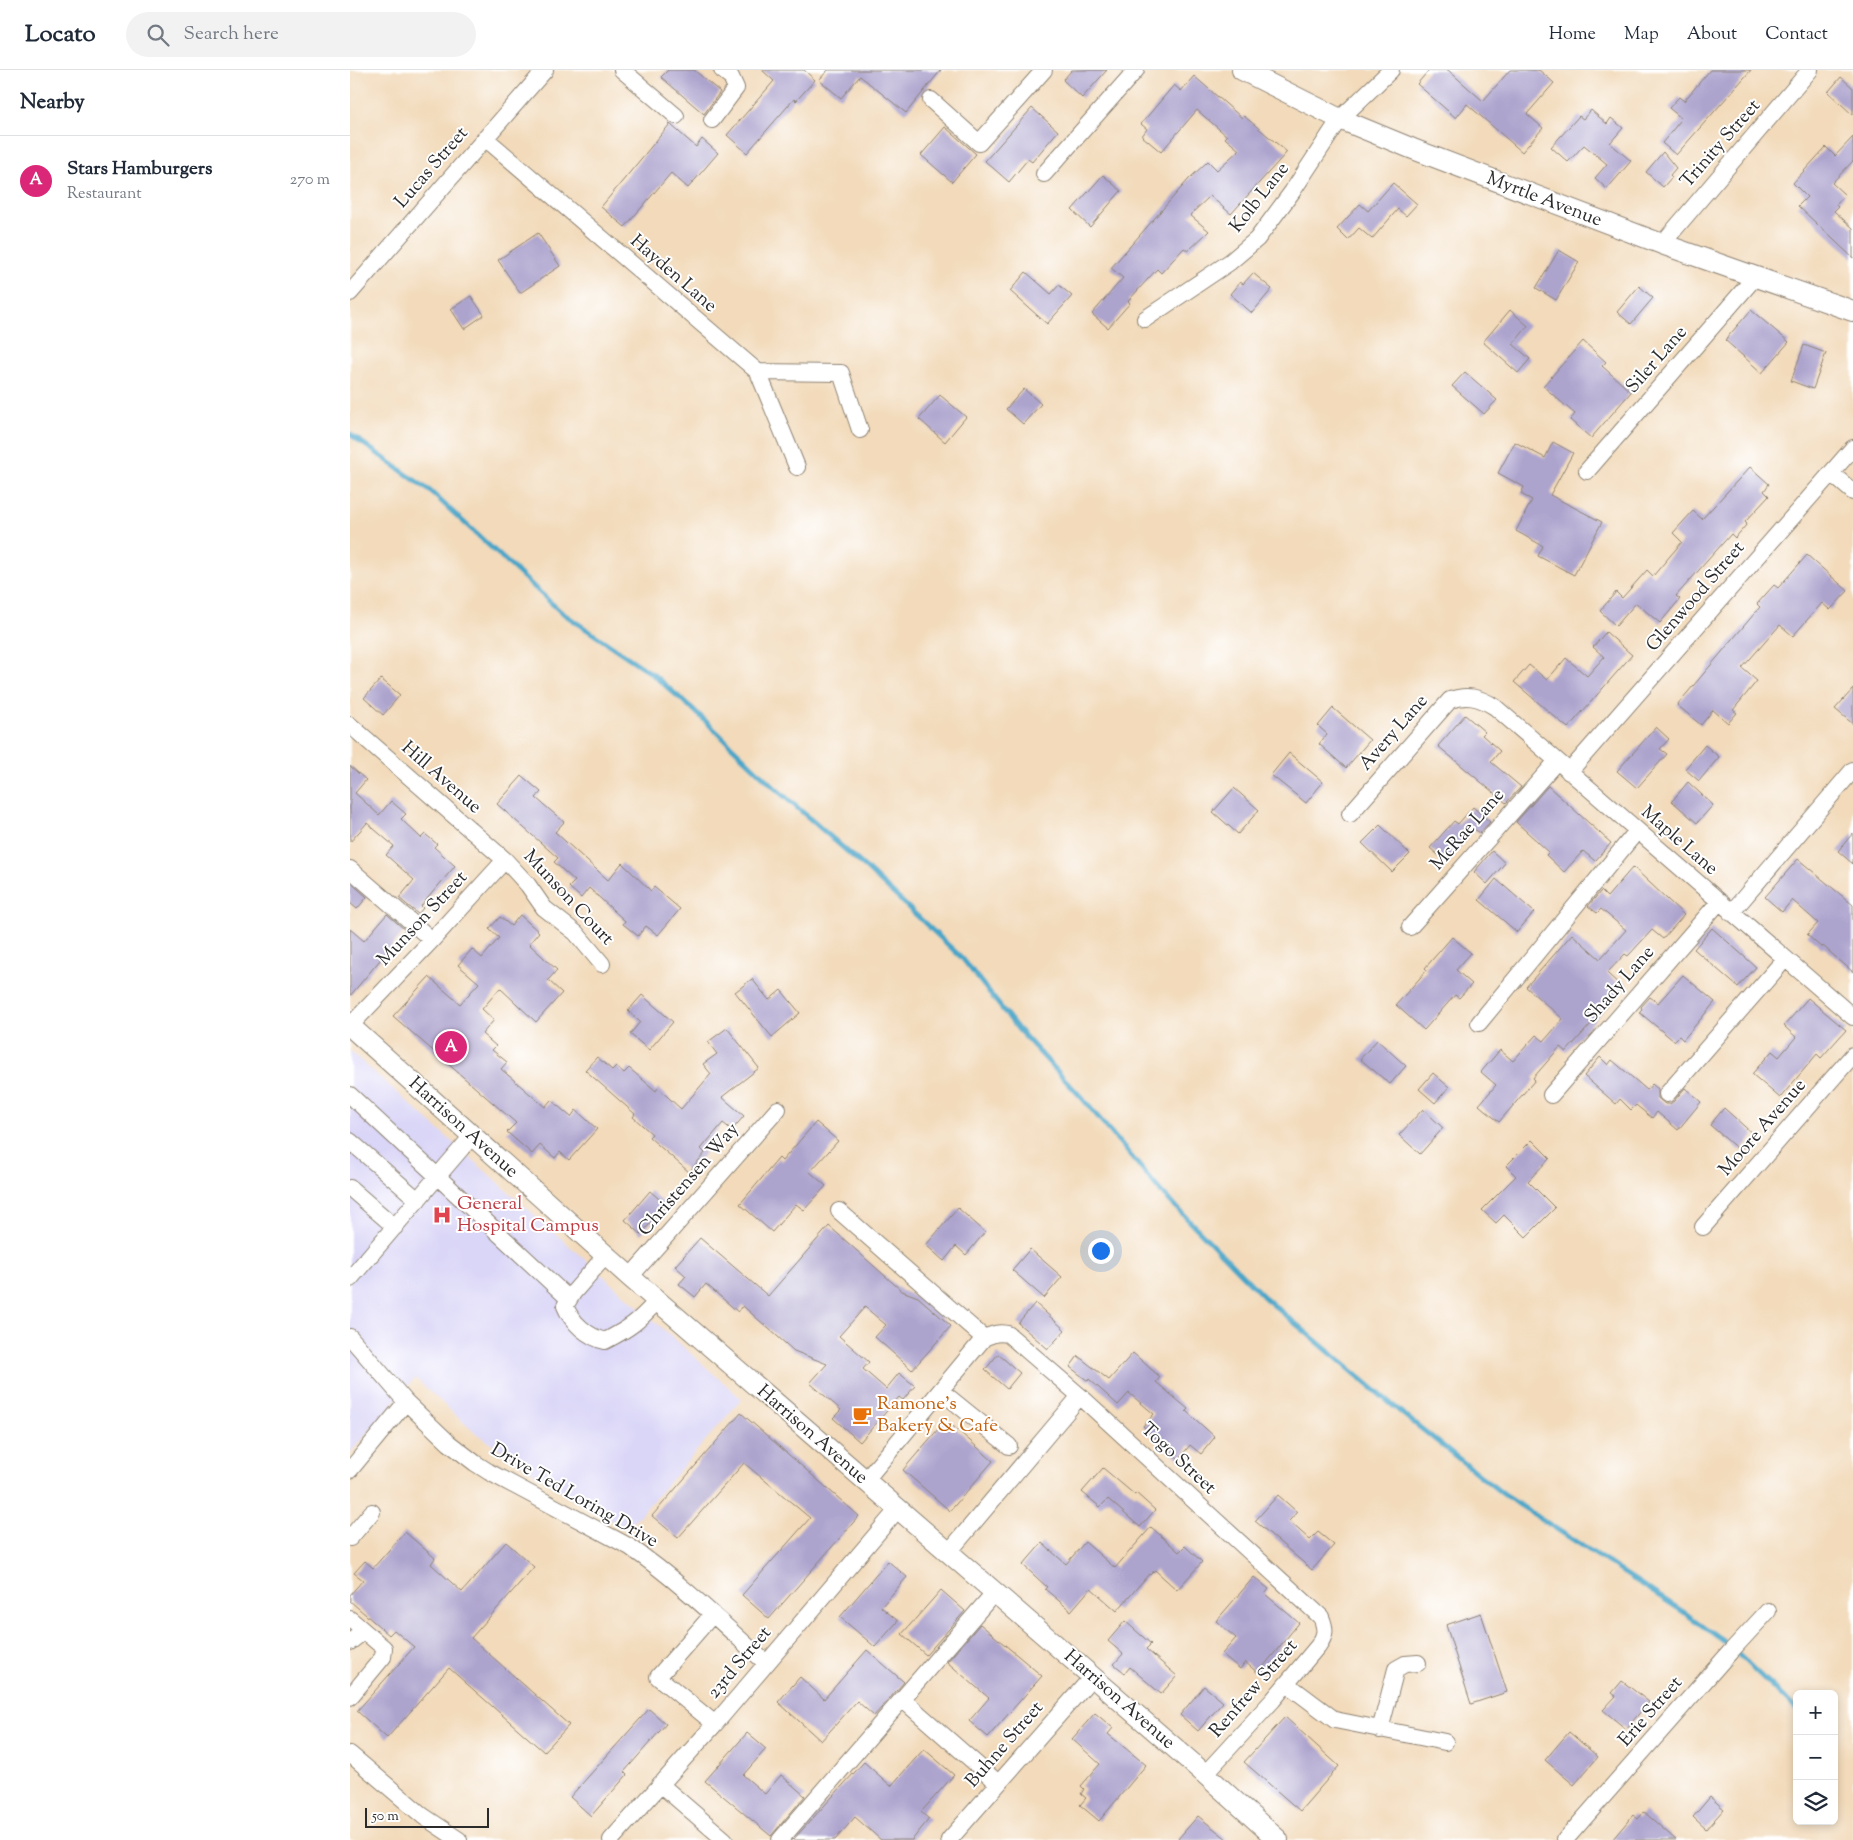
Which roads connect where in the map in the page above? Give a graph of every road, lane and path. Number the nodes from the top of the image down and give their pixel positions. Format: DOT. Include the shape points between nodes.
graph roads {
  1 [pos="545,70"];
  2 [pos="622,70"];
  3 [pos="722,70"];
  4 [pos="1044,70"];
  5 [pos="1136,70"];
  6 [pos="1391,70"];
  7 [pos="1810,70"];
  8 [pos="1248,71"];
  9 [pos="930,100"];
  10 [pos="676,116"];
  11 [pos="1340,119"];
  12 [pos="712,120"];
  13 [pos="485,138"];
  14 [pos="1044,174"];
  15 [pos="1662,244"];
  16 [pos="1756,276"];
  17 [pos="350,293"];
  18 [pos="1853,311"];
  19 [pos="1145,319"];
  20 [pos="758,372"];
  21 [pos="860,430"];
  22 [pos="1853,448"];
  23 [pos="797,467"];
  24 [pos="1587,471"];
  25 [pos="1832,473"];
  26 [pos="1853,492"];
  27 [pos="1477,697"];
  28 [pos="350,725"];
  29 [pos="1556,761"];
  30 [pos="1853,770"];
  31 [pos="1569,772"];
  32 [pos="1350,814"];
  33 [pos="1637,831"];
  34 [pos="505,860"];
  35 [pos="350,869"];
  36 [pos="1725,907"];
  37 [pos="1410,927"];
  38 [pos="432,940"];
  39 [pos="1785,959"];
  40 [pos="602,964"];
  41 [pos="1853,1017"];
  42 [pos="1479,1022"];
  43 [pos="350,1026"];
  44 [pos="1853,1055"];
  45 [pos="1667,1094"];
  46 [pos="350,1095"];
  47 [pos="1551,1095"];
  48 [pos="778,1109"];
  49 [pos="472,1136"];
  50 [pos="350,1141"];
  51 [pos="439,1176"];
  52 [pos="350,1188"];
  53 [pos="418,1200"];
  54 [pos="839,1211"];
  55 [pos="395,1227"];
  56 [pos="1703,1227"];
  57 [pos="606,1255"];
  58 [pos="630,1277"];
  59 [pos="350,1279"];
  60 [pos="570,1299"];
  61 [pos="657,1300"];
  62 [pos="350,1336"];
  63 [pos="990,1336"];
  64 [pos="941,1390"];
  65 [pos="1080,1396"];
  66 [pos="406,1402"];
  67 [pos="1009,1446"];
  68 [pos="350,1470"];
  69 [pos="865,1481"];
  70 [pos="898,1509"];
  71 [pos="372,1512"];
  72 [pos="350,1538"];
  73 [pos="948,1553"];
  74 [pos="994,1593"];
  75 [pos="1768,1611"];
  76 [pos="713,1614"];
  77 [pos="350,1619"];
  78 [pos="1325,1626"];
  79 [pos="364,1631"];
  80 [pos="350,1642"];
  81 [pos="766,1663"];
  82 [pos="1418,1663"];
  83 [pos="1092,1676"];
  84 [pos="1287,1684"];
  85 [pos="350,1697"];
  86 [pos="902,1699"];
  87 [pos="715,1724"];
  88 [pos="1380,1730"];
  89 [pos="1444,1742"];
  90 [pos="350,1754"];
  91 [pos="1205,1774"];
  92 [pos="998,1783"];
  93 [pos="660,1784"];
  94 [pos="459,1840"];
  95 [pos="612,1840"];
  96 [pos="725,1840"];
  97 [pos="780,1840"];
  98 [pos="949,1840"];
  99 [pos="1278,1840"];
  100 [pos="1565,1840"];
  1 -- 13 [label="street, Lucas Street"];
  2 -- 10 [label="street"];
  3 -- 12 [label="street" via="731,77 736,88"];
  4 -- 9 [label="street" via="979,143"];
  5 -- 14 [label="street"];
  6 -- 11 [label="street, Kolb Lane"];
  7 -- 15 [label="street, Trinity Street"];
  8 -- 11 [label="main road, Myrtle Avenue"];
  11 -- 15 [label="main road, Myrtle Avenue"];
  11 -- 19 [label="street, Kolb Lane" via="1257,239 1230,262"];
  13 -- 17 [label="street, Lucas Street"];
  13 -- 20 [label="street, Hayden Lane"];
  15 -- 16 [label="main road, Myrtle Avenue"];
  16 -- 18 [label="main road, Myrtle Avenue"];
  16 -- 24 [label="street, Siler Lane"];
  20 -- 21 [label="street" via="841,373"];
  20 -- 23 [label="street, Hayden Lane"];
  22 -- 25 [label="street, Glenwood Street"];
  25 -- 26 [label="street"];
  25 -- 31 [label="street, Glenwood Street"];
  27 -- 29 [label="street, Maple Lane" via="1494,707"];
  27 -- 32 [label="street, Avery Lane" via="1450,700"];
  28 -- 34 [label="street, Hill Avenue"];
  29 -- 31 [label="street, Maple Lane"];
  29 -- 37 [label="street, McRae Lane"];
  30 -- 36 [label="street, Shady Lane"];
  31 -- 33 [label="street, Maple Lane"];
  33 -- 36 [label="street, Maple Lane"];
  33 -- 42 [label="street"];
  34 -- 38 [label="street, Munson Street"];
  34 -- 40 [label="street, Munson Court" via="544,908 576,933"];
  35 -- 38 [label="street"];
  36 -- 39 [label="street, Maple Lane"];
  36 -- 47 [label="street, Shady Lane"];
  38 -- 43 [label="street, Munson Street"];
  39 -- 41 [label="street, Maple Lane"];
  39 -- 45 [label="street"];
  43 -- 49 [label="main road, Harrison Avenue"];
  44 -- 56 [label="street, Moore Avenue"];
  46 -- 51 [label="street"];
  48 -- 58 [label="street, Christensen Way"];
  49 -- 51 [label="street"];
  49 -- 57 [label="main road, Harrison Avenue"];
  50 -- 53 [label="street"];
  51 -- 53 [label="street"];
  51 -- 60 [label="street"];
  52 -- 55 [label="street"];
  53 -- 55 [label="street"];
  54 -- 63 [label="street"];
  55 -- 59 [label="street"];
  57 -- 58 [label="main road, Harrison Avenue"];
  57 -- 60 [label="street"];
  58 -- 61 [label="main road, Harrison Avenue"];
  60 -- 61 [label="street" via="565,1306 569,1316 594,1338 605,1341 640,1320"];
  61 -- 69 [label="main road, Harrison Avenue"];
  62 -- 66 [label="street, Drive Ted Loring Drive"];
  63 -- 64 [label="street"];
  63 -- 65 [label="street, Togo Street" via="1000,1332 1008,1334"];
  64 -- 67 [label="street"];
  64 -- 69 [label="street"];
  65 -- 73 [label="street"];
  65 -- 78 [label="street, Togo Street" via="1321,1617"];
  66 -- 68 [label="street"];
  66 -- 76 [label="street, Drive Ted Loring Drive" via="475,1463 630,1547"];
  69 -- 70 [label="main road, Harrison Avenue"];
  70 -- 73 [label="main road, Harrison Avenue"];
  70 -- 81 [label="street, 23rd Street"];
  71 -- 72 [label="street"];
  73 -- 74 [label="main road, Harrison Avenue"];
  74 -- 83 [label="main road, Harrison Avenue"];
  74 -- 86 [label="street"];
  75 -- 100 [label="street, Erie Street"];
  76 -- 81 [label="street, Drive Ted Loring Drive"];
  76 -- 87 [label="street" via="658,1677"];
  77 -- 79 [label="street"];
  78 -- 84 [label="street, Renfrew Street" via="1324,1638"];
  79 -- 80 [label="street"];
  79 -- 85 [label="street" via="384,1648 383,1657"];
  81 -- 87 [label="street, 23rd Street"];
  82 -- 88 [label="street" via="1396,1669"];
  83 -- 91 [label="main road, Harrison Avenue"];
  83 -- 92 [label="street, Buhne Street"];
  84 -- 88 [label="street" via="1335,1720"];
  84 -- 91 [label="street, Renfrew Street"];
  86 -- 92 [label="street"];
  86 -- 97 [label="street"];
  87 -- 93 [label="street, 23rd Street"];
  88 -- 89 [label="street"];
  90 -- 94 [label="street" via="423,1816"];
  91 -- 99 [label="main road, Harrison Avenue"];
  92 -- 98 [label="street, Buhne Street"];
  93 -- 95 [label="street, 23rd Street"];
  93 -- 96 [label="street"];
}
